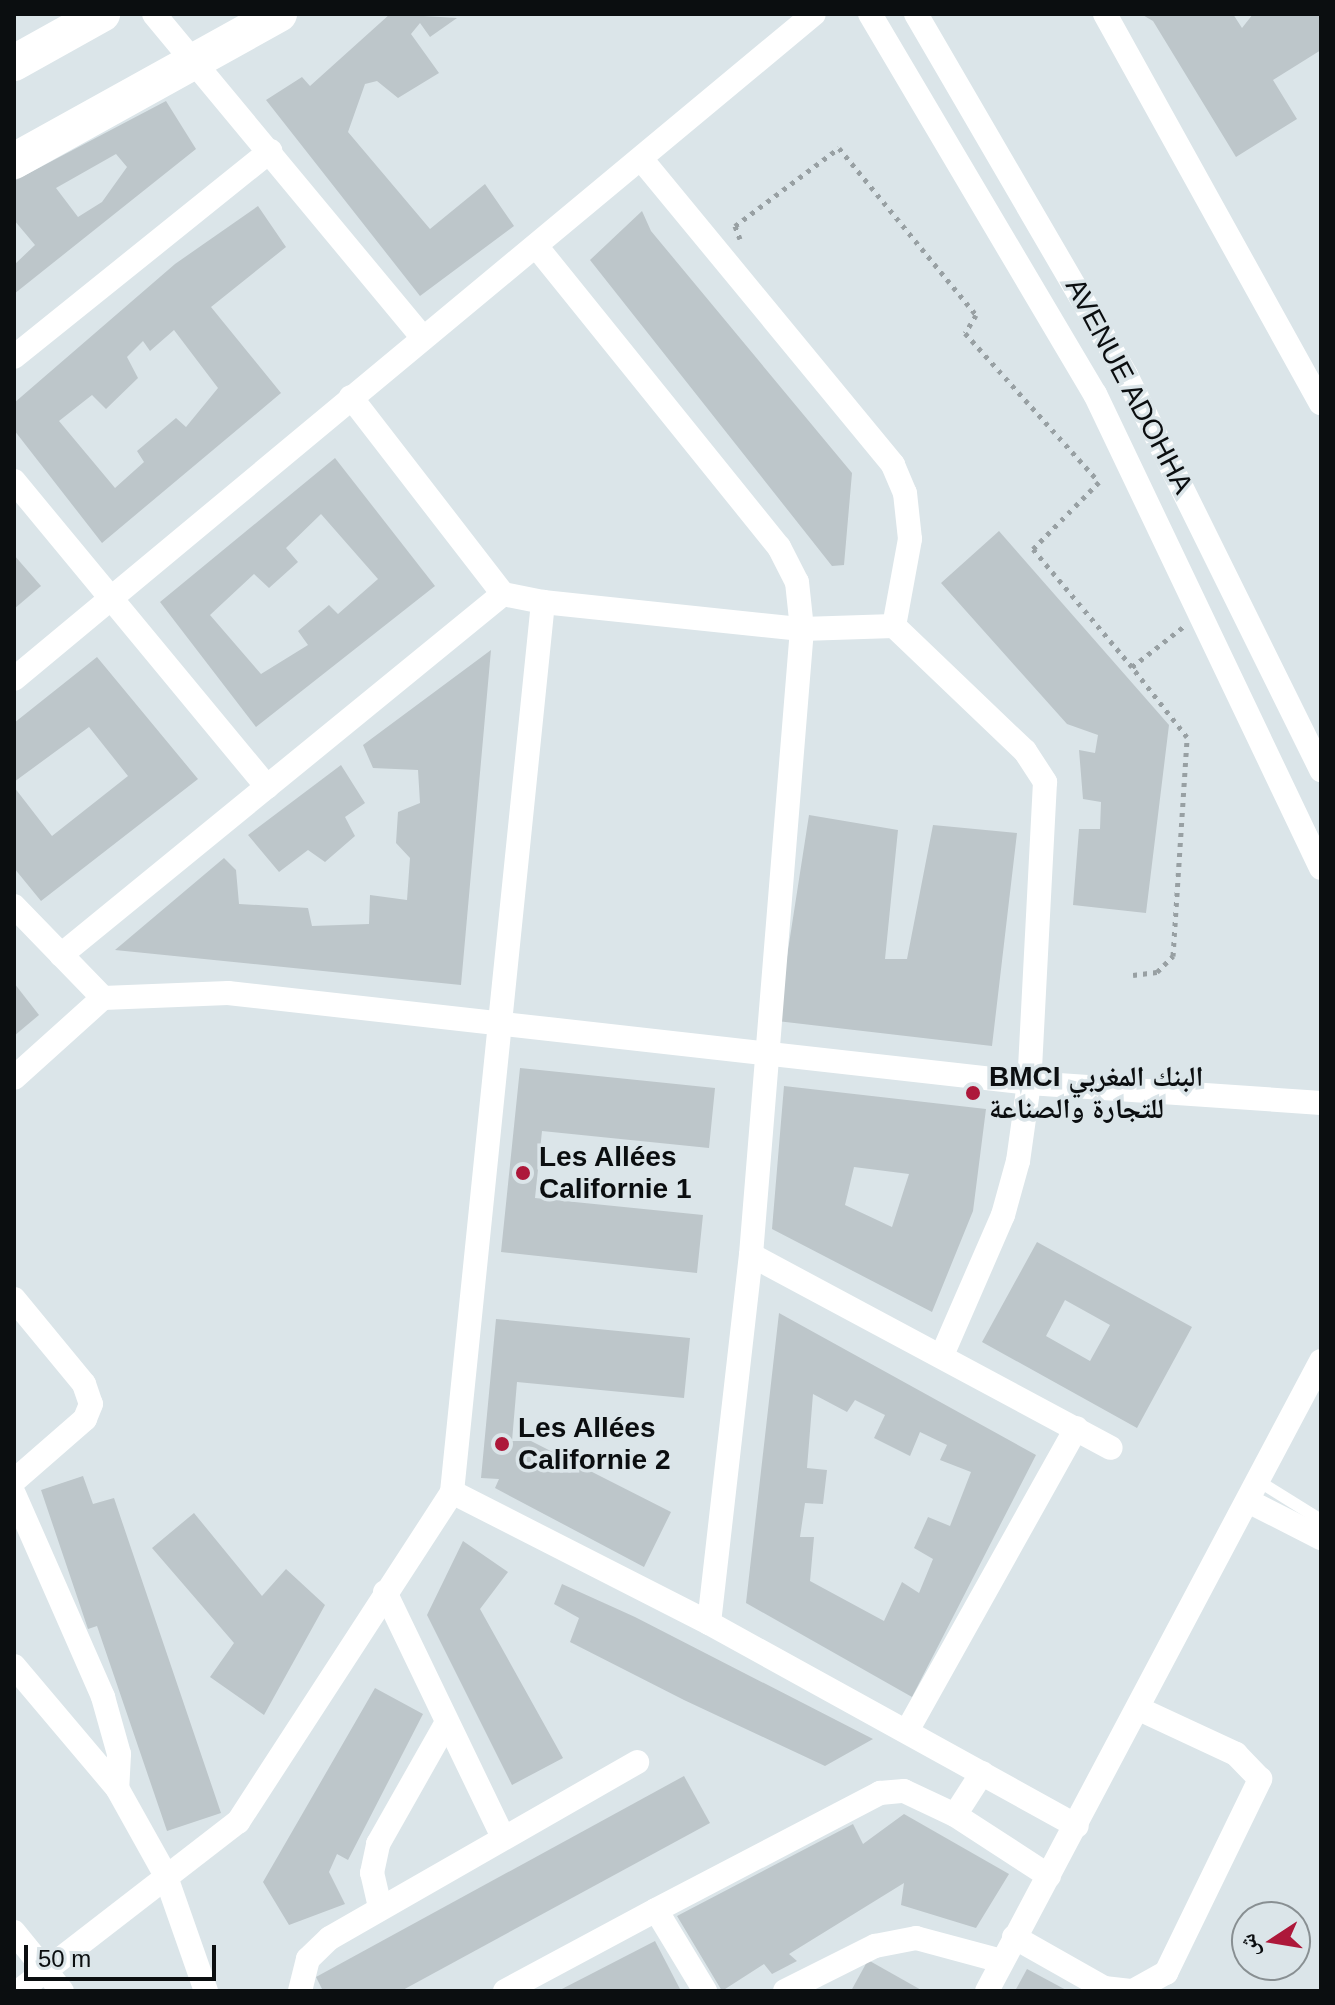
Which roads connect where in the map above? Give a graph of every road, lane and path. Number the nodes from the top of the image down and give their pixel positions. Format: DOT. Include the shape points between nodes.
graph roads {
  1 [pos="154,14"];
  2 [pos="279,14"];
  3 [pos="814,14"];
  4 [pos="870,14"];
  5 [pos="916,14"];
  6 [pos="1105,14"];
  7 [pos="93,16"];
  8 [pos="195,60"];
  9 [pos="14,63"];
  10 [pos="270,151"];
  11 [pos="642,160"];
  12 [pos="14,161"];
  13 [pos="536,246"];
  14 [pos="732,267"];
  15 [pos="423,338"];
  16 [pos="14,357"];
  17 [pos="351,397"];
  18 [pos="1321,403"];
  19 [pos="14,481"];
  20 [pos="503,594"];
  21 [pos="113,598"];
  22 [pos="543,602"];
  23 [pos="1203,612"];
  24 [pos="894,626"];
  25 [pos="802,629"];
  26 [pos="1132,667"];
  27 [pos="14,679"];
  28 [pos="1321,770"];
  29 [pos="267,787"];
  30 [pos="1321,868"];
  31 [pos="14,906"];
  32 [pos="61,955"];
  33 [pos="1133,975"];
  34 [pos="103,998"];
  35 [pos="496,1019"];
  36 [pos="763,1052"];
  37 [pos="14,1078"];
  38 [pos="1029,1083"];
  39 [pos="1321,1103"];
  40 [pos="751,1255"];
  41 [pos="14,1299"];
  42 [pos="943,1353"];
  43 [pos="1321,1361"];
  44 [pos="1076,1428"];
  45 [pos="1111,1448"];
  46 [pos="14,1481"];
  47 [pos="452,1492"];
  48 [pos="1255,1492"];
  49 [pos="14,1494"];
  50 [pos="1321,1520"];
  51 [pos="1321,1538"];
  52 [pos="385,1592"];
  53 [pos="709,1623"];
  54 [pos="14,1666"];
  55 [pos="1139,1709"];
  56 [pos="447,1722"];
  57 [pos="907,1731"];
  58 [pos="637,1762"];
  59 [pos="982,1773"];
  60 [pos="117,1788"];
  61 [pos="955,1815"];
  62 [pos="1077,1826"];
  63 [pos="503,1837"];
  64 [pos="165,1874"];
  65 [pos="1049,1876"];
  66 [pos="380,1907"];
  67 [pos="656,1910"];
  68 [pos="14,1932"];
  69 [pos="1014,1937"];
  70 [pos="1002,1961"];
  71 [pos="45,1970"];
  72 [pos="807,1984"];
  73 [pos="19,1991"];
  74 [pos="62,1991"];
  75 [pos="206,1991"];
  76 [pos="300,1991"];
  77 [pos="505,1991"];
  78 [pos="705,1991"];
  79 [pos="785,1991"];
  80 [pos="987,1991"];
  81 [pos="1132,1991"];
  1 -- 8 [label="street"];
  2 -- 8 [label="street"];
  3 -- 11 [label="street"];
  4 -- 23 [label="street" via="1095,394"];
  5 -- 28 [label="street, AVENUE ADOHHA" via="1126,375"];
  6 -- 18 [label="street"];
  7 -- 9 [label="street"];
  8 -- 10 [label="street"];
  8 -- 12 [label="street"];
  10 -- 15 [label="street"];
  10 -- 16 [label="street"];
  11 -- 13 [label="street"];
  11 -- 14 [label="street"];
  13 -- 15 [label="street"];
  13 -- 25 [label="street" via="779,547 797,582"];
  14 -- 24 [label="street" via="893,465 905,493 910,539"];
  14 -- 26 [label="path" via="746,255 735,226 839,148 976,315 965,333 1099,482 1033,549"];
  15 -- 17 [label="street"];
  17 -- 20 [label="street"];
  17 -- 21 [label="street"];
  19 -- 21 [label="street"];
  20 -- 22 [label="street"];
  20 -- 29 [label="street"];
  21 -- 27 [label="street"];
  21 -- 29 [label="street"];
  22 -- 25 [label="street"];
  22 -- 35 [label="street"];
  23 -- 26 [label="path"];
  23 -- 30 [label="street"];
  24 -- 25 [label="street"];
  24 -- 38 [label="street" via="1025,751 1045,782"];
  25 -- 36 [label="street"];
  26 -- 33 [label="path" via="1187,737 1173,956 1157,972"];
  29 -- 32 [label="street"];
  31 -- 32 [label="street"];
  32 -- 34 [label="street"];
  34 -- 35 [label="street" via="228,993"];
  34 -- 37 [label="street"];
  35 -- 36 [label="street"];
  35 -- 47 [label="street"];
  36 -- 38 [label="street"];
  36 -- 40 [label="street"];
  38 -- 39 [label="street"];
  38 -- 42 [label="street" via="1003,1215"];
  40 -- 42 [label="street"];
  40 -- 53 [label="street"];
  41 -- 46 [label="street" via="84,1384 91,1404 85,1419"];
  42 -- 44 [label="street"];
  43 -- 48 [label="street"];
  44 -- 45 [label="street"];
  44 -- 57 [label="street"];
  47 -- 52 [label="street"];
  47 -- 53 [label="street"];
  48 -- 50 [label="lane"];
  48 -- 51 [label="street"];
  48 -- 55 [label="street"];
  49 -- 60 [label="street" via="103,1697 119,1754"];
  52 -- 56 [label="street"];
  52 -- 64 [label="street" via="238,1822"];
  53 -- 57 [label="street"];
  54 -- 60 [label="street"];
  55 -- 62 [label="street"];
  55 -- 81 [label="street" via="1236,1754 1260,1779 1166,1973"];
  56 -- 63 [label="street"];
  56 -- 66 [label="street" via="378,1844 372,1873"];
  57 -- 59 [label="street"];
  58 -- 63 [label="street"];
  59 -- 61 [label="street"];
  59 -- 62 [label="street"];
  60 -- 64 [label="street"];
  61 -- 65 [label="street"];
  61 -- 67 [label="street" via="904,1791 880,1793"];
  62 -- 65 [label="street"];
  63 -- 66 [label="street"];
  64 -- 71 [label="street"];
  64 -- 75 [label="street"];
  65 -- 69 [label="street"];
  66 -- 76 [label="street" via="308,1959"];
  67 -- 77 [label="street"];
  67 -- 78 [label="street"];
  68 -- 71 [label="street"];
  69 -- 70 [label="street"];
  69 -- 81 [label="street" via="1104,1988"];
  70 -- 72 [label="street" via="916,1938 875,1946"];
  70 -- 80 [label="street"];
  71 -- 73 [label="street"];
  71 -- 74 [label="street"];
  72 -- 79 [label="street"];
}
